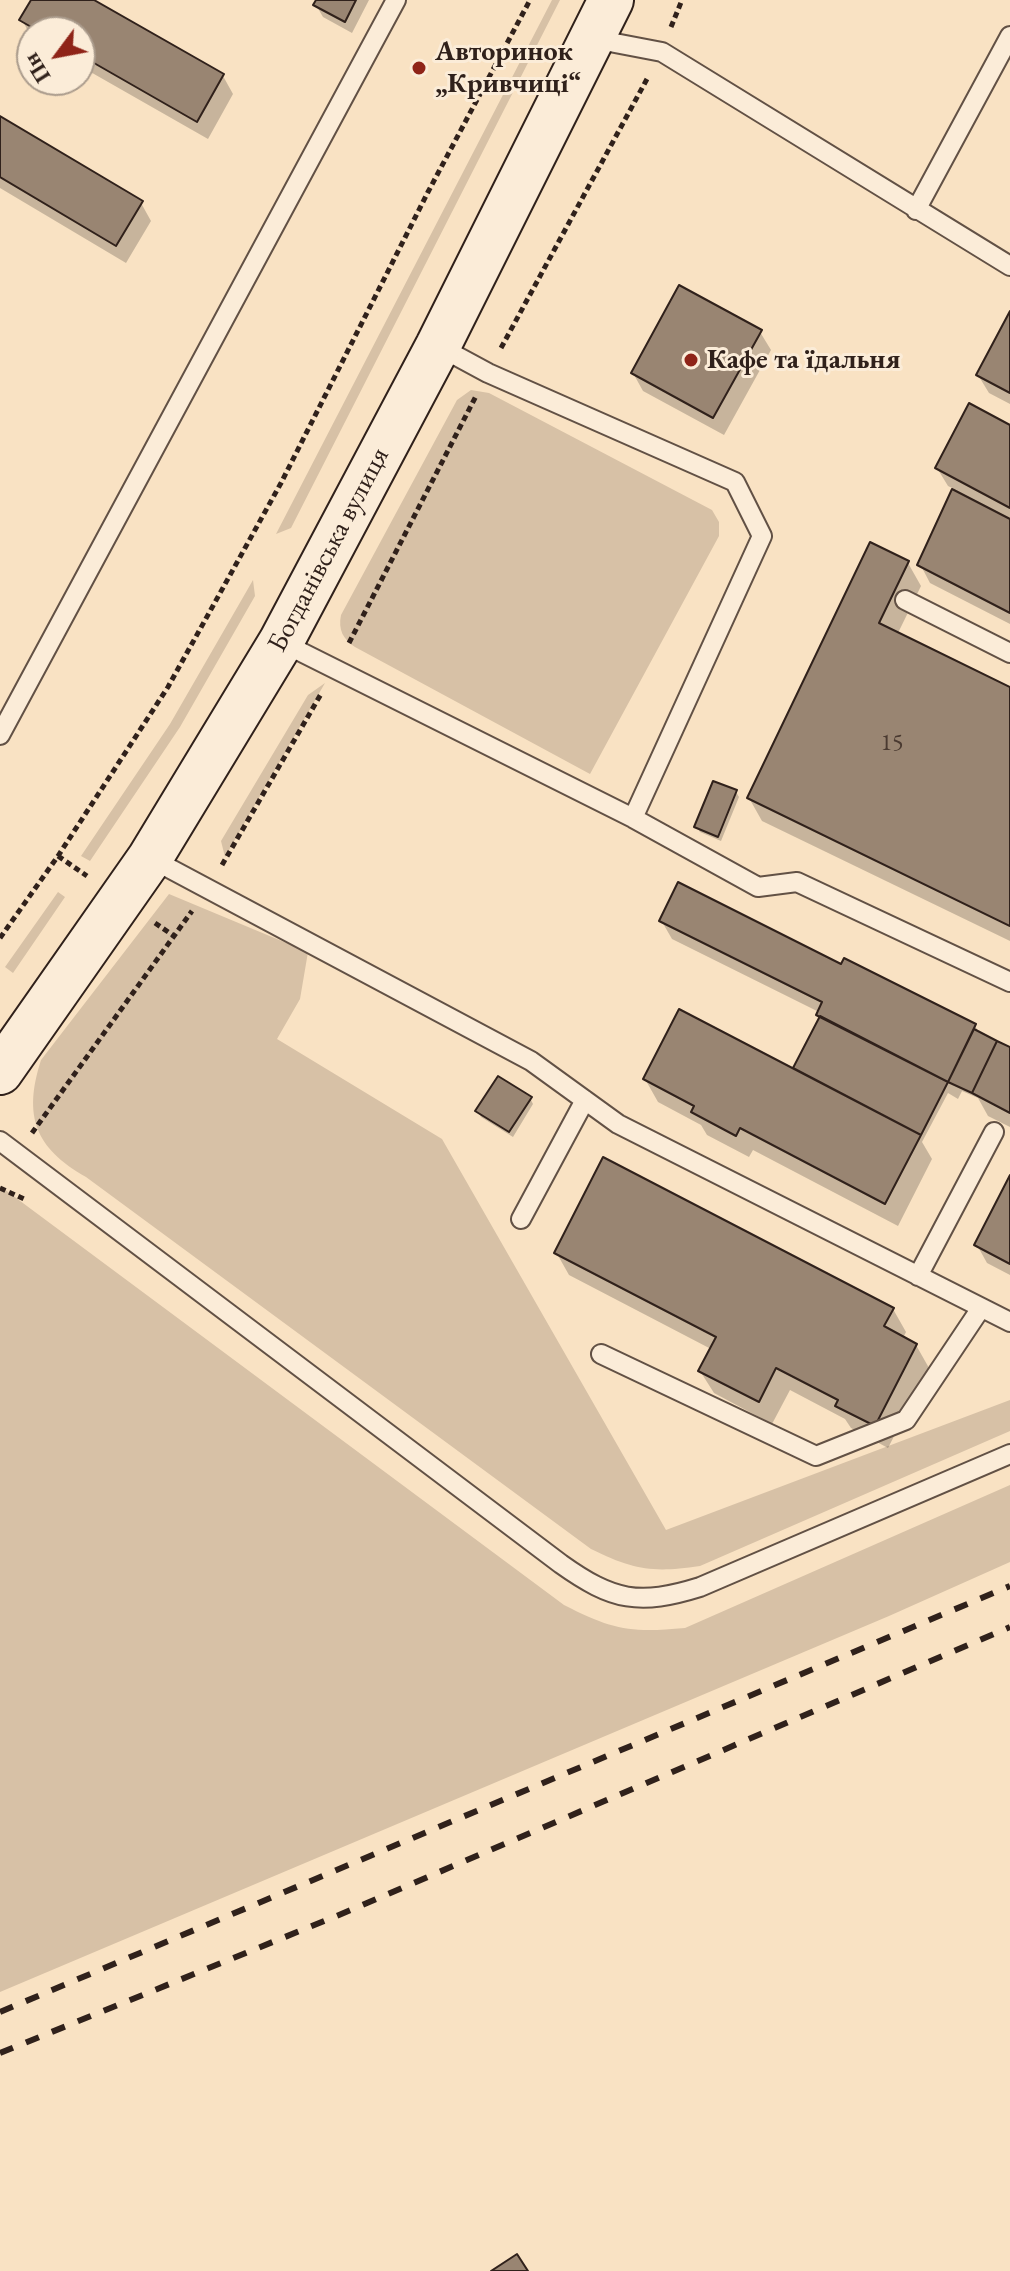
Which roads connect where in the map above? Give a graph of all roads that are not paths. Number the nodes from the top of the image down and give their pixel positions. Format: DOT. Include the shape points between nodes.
graph roads {
  1 [pos="396,0"];
  2 [pos="611,0"];
  3 [pos="1010,36"];
  4 [pos="594,39"];
  5 [pos="916,210"];
  6 [pos="1010,266"];
  7 [pos="438,346"];
  8 [pos="905,600"];
  9 [pos="281,642"];
  10 [pos="1010,653"];
  11 [pos="0,735"];
  12 [pos="633,818"];
  13 [pos="150,858"];
  14 [pos="1010,982"];
  15 [pos="0,1072"];
  16 [pos="585,1100"];
  17 [pos="994,1132"];
  18 [pos="0,1141"];
  19 [pos="521,1219"];
  20 [pos="918,1276"];
  21 [pos="981,1308"];
  22 [pos="1010,1322"];
  23 [pos="601,1354"];
  24 [pos="1010,1454"];
  1 -- 11 [label="lane"];
  2 -- 4 [label="main road, Богданівська вулиця"];
  3 -- 5 [label="lane"];
  4 -- 5 [label="lane" via="662,52"];
  4 -- 7 [label="main road, Богданівська вулиця"];
  5 -- 6 [label="lane"];
  7 -- 9 [label="main road, Богданівська вулиця"];
  7 -- 12 [label="lane" via="735,482 762,536"];
  8 -- 10 [label="lane"];
  9 -- 12 [label="lane"];
  9 -- 13 [label="main road, Богданівська вулиця"];
  12 -- 14 [label="lane" via="758,887 797,882"];
  13 -- 15 [label="main road, Богданівська вулиця"];
  13 -- 16 [label="lane" via="531,1061"];
  16 -- 19 [label="lane"];
  16 -- 20 [label="lane" via="618,1124"];
  17 -- 20 [label="lane"];
  18 -- 24 [label="lane" via="561,1564 592,1585 627,1597 664,1598 700,1587"];
  20 -- 21 [label="lane"];
  21 -- 22 [label="lane"];
  21 -- 23 [label="lane" via="906,1420 816,1456"];
}
